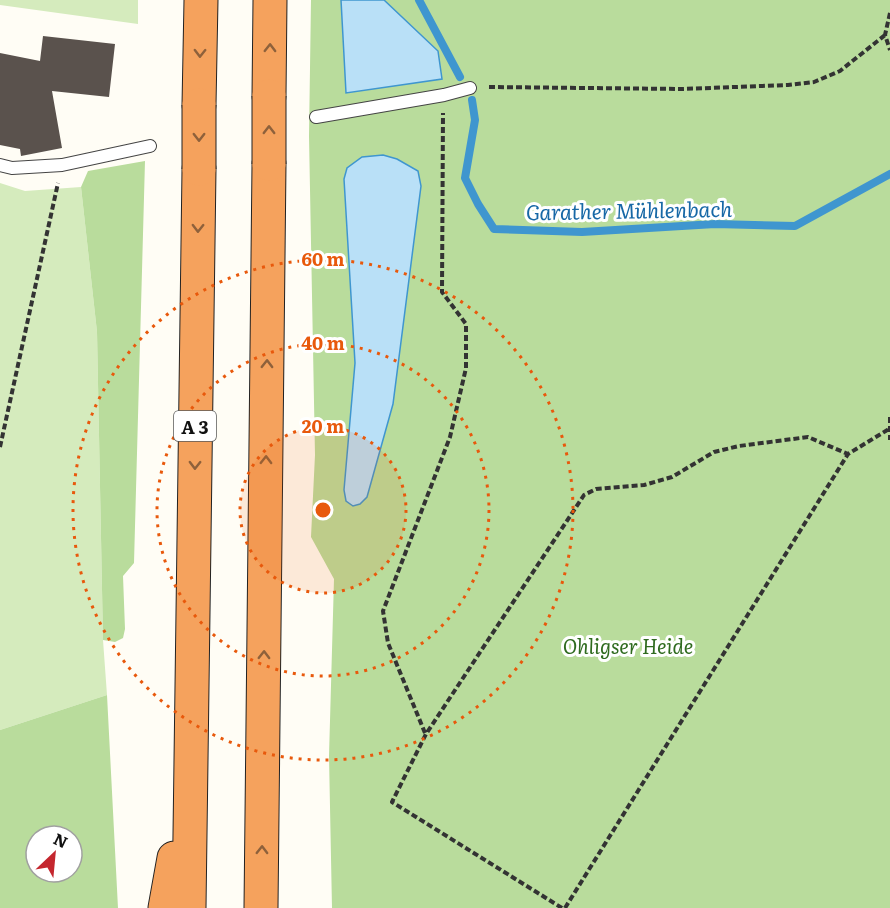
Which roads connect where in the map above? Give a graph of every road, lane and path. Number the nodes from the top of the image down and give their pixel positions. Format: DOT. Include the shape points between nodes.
graph roads {
  1 [pos="201,0"];
  2 [pos="270,0"];
  3 [pos="890,13"];
  4 [pos="885,35"];
  5 [pos="890,50"];
  6 [pos="470,88"];
  7 [pos="444,95"];
  8 [pos="316,117"];
  9 [pos="150,146"];
  10 [pos="0,165"];
  11 [pos="62,165"];
  12 [pos="890,417"];
  13 [pos="889,429"];
  14 [pos="890,440"];
  15 [pos="0,447"];
  16 [pos="848,454"];
  17 [pos="192,683"];
  18 [pos="426,734"];
  19 [pos="165,908"];
  20 [pos="189,908"];
  21 [pos="261,908"];
  22 [pos="564,908"];
  1 -- 17 [label="highway, A 3, one-way, bridge"];
  21 -- 2 [label="highway, one-way, bridge"];
  3 -- 4 [label="path"];
  4 -- 5 [label="path"];
  4 -- 6 [label="path" via="840,71 814,82 682,89"];
  6 -- 7 [label="lane"];
  7 -- 8 [label="lane"];
  7 -- 18 [label="path" via="442,292 466,324 466,368 450,437 383,611 388,644"];
  9 -- 11 [label="lane"];
  10 -- 11 [label="lane"];
  11 -- 15 [label="path"];
  12 -- 13 [label="path"];
  13 -- 14 [label="path"];
  13 -- 16 [label="path"];
  16 -- 18 [label="path" via="808,437 739,446 714,452 672,477 644,485 596,489 584,495"];
  16 -- 22 [label="path"];
  17 -- 19 [label="highway" via="176,845"];
  17 -- 20 [label="highway, A 3"];
  18 -- 22 [label="path" via="392,802"];
}
